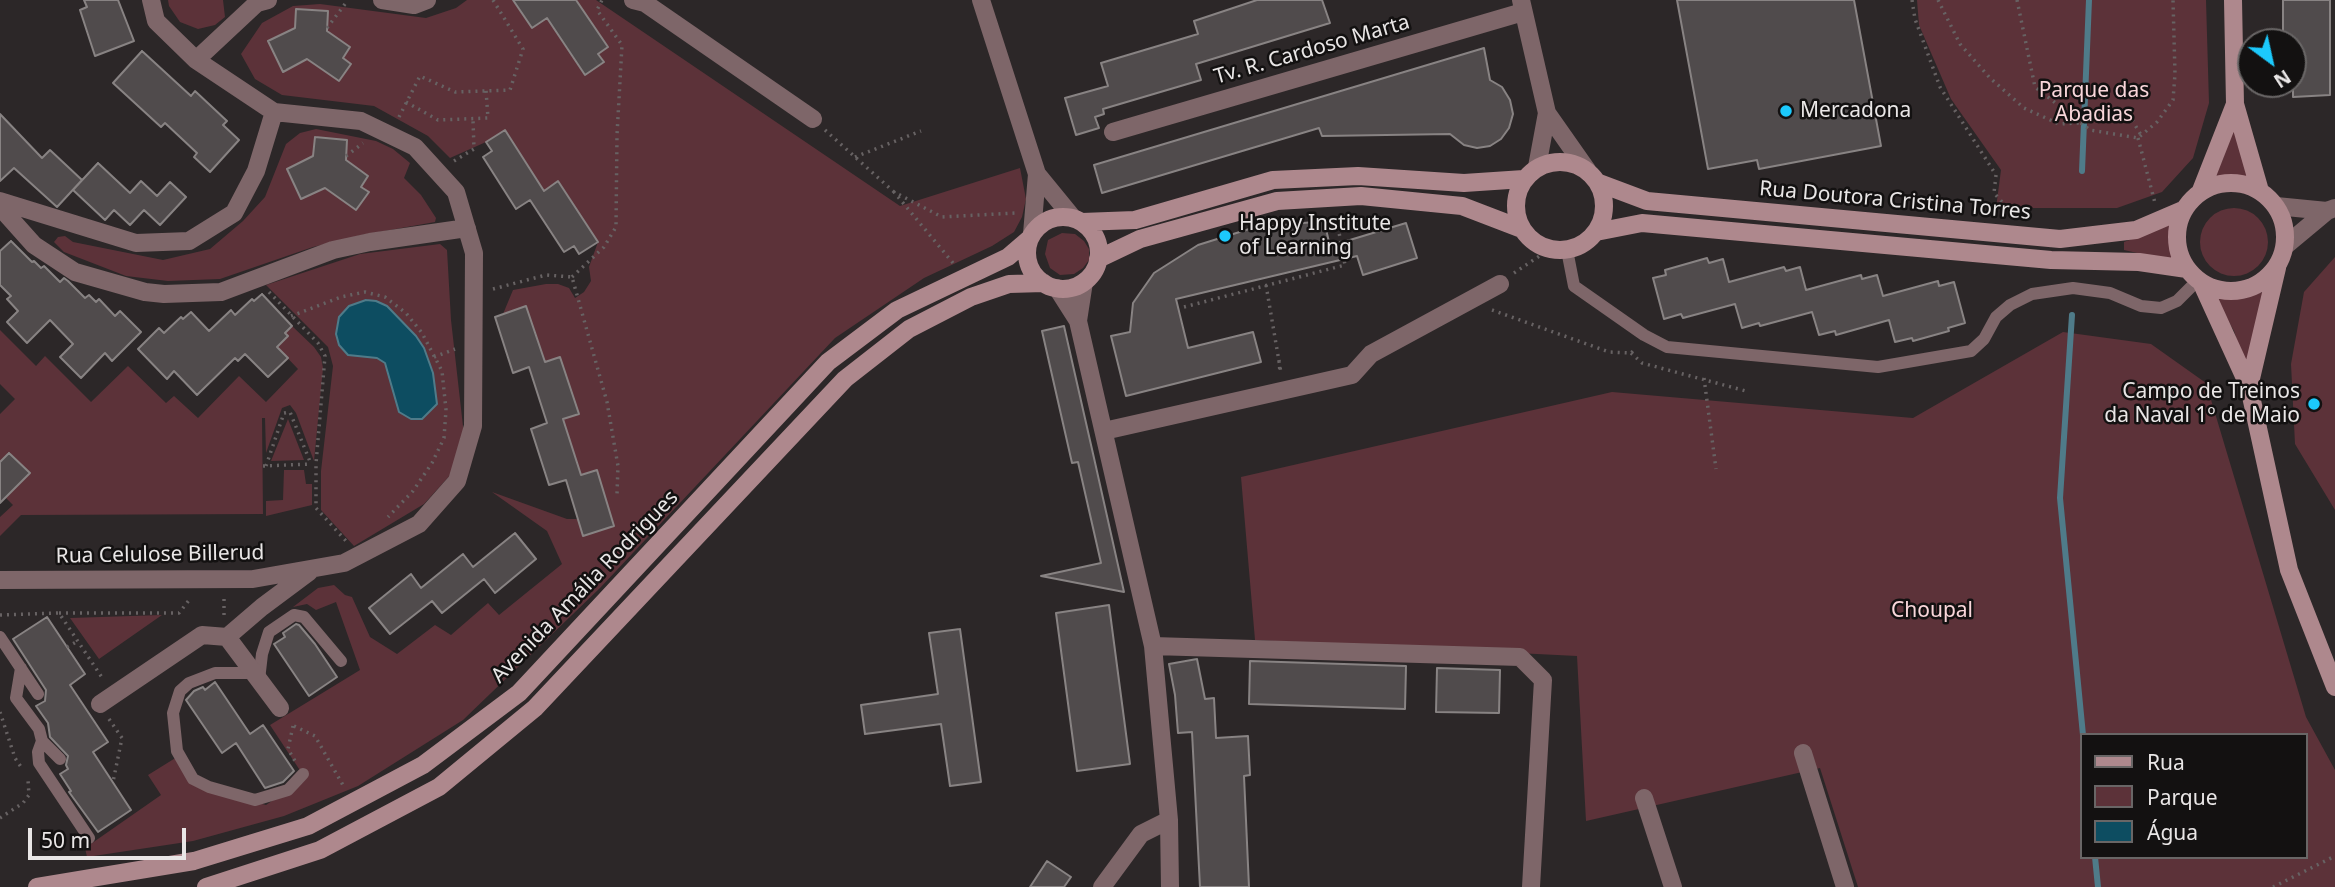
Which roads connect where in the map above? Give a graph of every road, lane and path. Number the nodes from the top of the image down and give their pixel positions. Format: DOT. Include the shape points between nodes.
graph roads {
  1 [pos="151,0"];
  2 [pos="268,0"];
  3 [pos="348,0"];
  4 [pos="382,0"];
  5 [pos="428,0"];
  6 [pos="493,0"];
  7 [pos="602,0"];
  8 [pos="981,0"];
  9 [pos="1912,0"];
  10 [pos="1938,0"];
  11 [pos="2018,0"];
  12 [pos="2174,0"];
  13 [pos="2233,0"];
  14 [pos="642,1"];
  15 [pos="1522,6"];
  16 [pos="327,28"];
  17 [pos="196,60"];
  18 [pos="486,90"];
  19 [pos="406,102"];
  20 [pos="2235,104"];
  21 [pos="2125,108"];
  22 [pos="274,112"];
  23 [pos="1547,114"];
  24 [pos="813,119"];
  25 [pos="473,120"];
  26 [pos="2081,123"];
  27 [pos="921,131"];
  28 [pos="1113,132"];
  29 [pos="392,135"];
  30 [pos="2139,136"];
  31 [pos="855,157"];
  32 [pos="437,171"];
  33 [pos="1531,173"];
  34 [pos="1037,174"];
  35 [pos="1593,176"];
  36 [pos="2260,191"];
  37 [pos="894,192"];
  38 [pos="2200,193"];
  39 [pos="1333,197"];
  40 [pos="0,201"];
  41 [pos="2276,206"];
  42 [pos="0,207"];
  43 [pos="1034,208"];
  44 [pos="2185,209"];
  45 [pos="2331,210"];
  46 [pos="2012,213"];
  47 [pos="1077,220"];
  48 [pos="2160,220"];
  49 [pos="467,228"];
  50 [pos="1522,229"];
  51 [pos="1596,232"];
  52 [pos="1029,241"];
  53 [pos="2285,246"];
  54 [pos="1558,250"];
  55 [pos="1098,259"];
  56 [pos="2277,266"];
  57 [pos="572,277"];
  58 [pos="2196,277"];
  59 [pos="256,279"];
  60 [pos="961,280"];
  61 [pos="1084,282"];
  62 [pos="1500,284"];
  63 [pos="1266,285"];
  64 [pos="1050,286"];
  65 [pos="474,294"];
  66 [pos="1467,302"];
  67 [pos="1184,307"];
  68 [pos="291,316"];
  69 [pos="1078,321"];
  70 [pos="1644,335"];
  71 [pos="460,347"];
  72 [pos="1631,353"];
  73 [pos="434,357"];
  74 [pos="1704,378"];
  75 [pos="2249,387"];
  76 [pos="1281,391"];
  77 [pos="1746,391"];
  78 [pos="1104,431"];
  79 [pos="314,464"];
  80 [pos="1716,470"];
  81 [pos="617,494"];
  82 [pos="379,525"];
  83 [pos="343,549"];
  84 [pos="312,570"];
  85 [pos="0,580"];
  86 [pos="212,597"];
  87 [pos="201,598"];
  88 [pos="59,613"];
  89 [pos="0,615"];
  90 [pos="225,629"];
  91 [pos="0,637"];
  92 [pos="78,641"];
  93 [pos="1153,646"];
  94 [pos="67,647"];
  95 [pos="341,661"];
  96 [pos="94,666"];
  97 [pos="21,668"];
  98 [pos="256,676"];
  99 [pos="2335,687"];
  100 [pos="38,694"];
  101 [pos="100,704"];
  102 [pos="0,712"];
  103 [pos="284,713"];
  104 [pos="114,726"];
  105 [pos="294,726"];
  106 [pos="41,741"];
  107 [pos="1803,753"];
  108 [pos="60,760"];
  109 [pos="303,774"];
  110 [pos="113,782"];
  111 [pos="1644,798"];
  112 [pos="353,802"];
  113 [pos="0,818"];
  114 [pos="1169,820"];
  115 [pos="89,838"];
  116 [pos="2335,856"];
  117 [pos="37,887"];
  118 [pos="206,887"];
  119 [pos="1102,887"];
  120 [pos="1170,887"];
  121 [pos="1531,887"];
  122 [pos="1674,887"];
  123 [pos="1845,887"];
  124 [pos="2273,887"];
  1 -- 17 [label="street, Rua Celulose Billerud" via="156,21"];
  2 -- 17 [label="street" via="257,3"];
  3 -- 16 [label="path"];
  4 -- 5 [label="street" via="414,5"];
  6 -- 18 [label="path" via="523,50 510,90"];
  7 -- 57 [label="path" via="597,10 622,45 616,227 604,247"];
  8 -- 34 [label="street"];
  9 -- 46 [label="path" via="1940,87 1996,176 1994,193"];
  10 -- 26 [label="path" via="1960,44 2024,108 2059,124"];
  11 -- 26 [label="path" via="2035,87"];
  12 -- 30 [label="path" via="2173,100"];
  13 -- 20 [label="main road"];
  14 -- 24 [label="street"];
  15 -- 23 [label="street"];
  15 -- 28 [label="street, Tv. R. Cardoso Marta"];
  17 -- 22 [label="street, Rua Celulose Billerud"];
  18 -- 19 [label="path" via="455,92 421,76"];
  18 -- 25 [label="path" via="488,117"];
  19 -- 25 [label="path" via="438,120"];
  19 -- 29 [label="path"];
  20 -- 36 [label="main road"];
  20 -- 38 [label="main road"];
  21 -- 30 [label="path"];
  22 -- 29 [label="street, Rua Celulose Billerud" via="361,121"];
  22 -- 40 [label="street" via="256,171 234,213 189,240 136,243"];
  23 -- 33 [label="street"];
  23 -- 35 [label="street"];
  24 -- 31 [label="path"];
  25 -- 32 [label="path" via="474,149"];
  26 -- 30 [label="path" via="2090,130"];
  27 -- 31 [label="path"];
  29 -- 32 [label="street, Rua Celulose Billerud" via="415,146"];
  30 -- 48 [label="path"];
  31 -- 37 [label="path"];
  32 -- 49 [label="street, Rua Celulose Billerud" via="456,192"];
  33 -- 35 [label="main road" via="1554,162 1571,162"];
  33 -- 47 [label="main road" via="1464,184 1358,176 1273,180 1135,220"];
  33 -- 50 [label="main road" via="1517,195"];
  34 -- 43 [label="street"];
  34 -- 47 [label="street"];
  35 -- 48 [label="main road, Rua Doutora Cristina Torres" via="1647,201 2060,239 2136,230"];
  35 -- 51 [label="main road" via="1605,199 1604,216"];
  36 -- 38 [label="main road" via="2240,184 2219,184"];
  36 -- 41 [label="main road"];
  37 -- 43 [label="path" via="942,217"];
  37 -- 60 [label="path" via="954,265"];
  38 -- 44 [label="main road"];
  39 -- 50 [label="main road" via="1462,206"];
  39 -- 55 [label="main road" via="1278,201 1140,239"];
  39 -- 63 [label="path" via="1345,265"];
  41 -- 45 [label="street"];
  41 -- 53 [label="main road" via="2285,225"];
  42 -- 59 [label="street" via="34,245 75,272 113,284 164,294 201,294"];
  43 -- 52 [label="street"];
  44 -- 48 [label="main road, Rua Doutora Cristina Torres"];
  44 -- 58 [label="main road" via="2178,229 2178,250"];
  45 -- 53 [label="street"];
  47 -- 52 [label="main road" via="1049,219"];
  47 -- 55 [label="main road" via="1096,238"];
  49 -- 59 [label="street" via="333,250"];
  49 -- 65 [label="street, Rua Celulose Billerud" via="474,253"];
  50 -- 54 [label="main road" via="1534,242"];
  51 -- 54 [label="main road" via="1583,244"];
  51 -- 58 [label="main road" via="1642,223 2051,260 2139,261"];
  52 -- 60 [label="main road, Avenida Amália Rodrigues"];
  52 -- 64 [label="main road" via="1030,269"];
  53 -- 56 [label="main road"];
  54 -- 62 [label="path"];
  54 -- 70 [label="lane" via="1574,286"];
  55 -- 61 [label="main road"];
  56 -- 58 [label="main road" via="2263,282 2244,290 2222,291"];
  56 -- 75 [label="main road"];
  57 -- 65 [label="path" via="546,275"];
  57 -- 81 [label="path" via="607,402 618,466"];
  58 -- 70 [label="lane" via="2178,301 2161,308 2073,288 2032,294 1996,317 1984,339 1970,351 1878,367 1667,347"];
  58 -- 75 [label="main road"];
  59 -- 68 [label="path"];
  60 -- 112 [label="main road, Avenida Amália Rodrigues" via="897,310 828,362 519,693 423,765"];
  61 -- 64 [label="main road" via="1066,289"];
  61 -- 69 [label="street"];
  62 -- 66 [label="street"];
  63 -- 67 [label="path"];
  63 -- 76 [label="path"];
  64 -- 69 [label="street"];
  64 -- 118 [label="main road" via="1009,284 971,297 909,329 845,379 535,708 439,787 320,850"];
  65 -- 84 [label="street, Rua Celulose Billerud" via="473,426 457,481 419,524 344,563"];
  66 -- 72 [label="path" via="1609,352"];
  66 -- 76 [label="street" via="1371,355 1352,374"];
  68 -- 73 [label="path" via="365,292 385,297 406,313"];
  68 -- 79 [label="path" via="325,356"];
  69 -- 78 [label="street"];
  70 -- 72 [label="path"];
  71 -- 73 [label="path"];
  72 -- 74 [label="path" via="1642,362"];
  73 -- 82 [label="path" via="442,371 444,438 413,491"];
  74 -- 77 [label="path"];
  74 -- 80 [label="path"];
  75 -- 99 [label="main road" via="2289,570"];
  76 -- 78 [label="street"];
  78 -- 93 [label="street"];
  79 -- 79 [label="path" via="264,466 284,413 289,412"];
  79 -- 83 [label="path" via="316,508 350,545"];
  84 -- 85 [label="street, Rua Celulose Billerud" via="253,579"];
  84 -- 90 [label="street"];
  86 -- 90 [label="path" via="224,596"];
  87 -- 88 [label="path" via="190,599 179,613"];
  88 -- 89 [label="path"];
  88 -- 92 [label="path"];
  90 -- 98 [label="street"];
  90 -- 101 [label="street" via="202,635"];
  91 -- 97 [label="lane"];
  92 -- 94 [label="path"];
  92 -- 96 [label="path"];
  93 -- 114 [label="street"];
  93 -- 121 [label="street" via="1520,656 1543,680"];
  95 -- 98 [label="lane" via="304,617 294,615 269,632"];
  97 -- 100 [label="lane"];
  97 -- 106 [label="lane" via="16,698 39,729"];
  98 -- 103 [label="street"];
  98 -- 109 [label="lane" via="215,673 180,691 173,713 177,751 193,779 255,800 288,790"];
  102 -- 113 [label="path" via="15,758 30,784 23,803"];
  103 -- 105 [label="path"];
  104 -- 110 [label="path" via="122,738"];
  105 -- 109 [label="path" via="288,749"];
  105 -- 112 [label="path" via="315,736"];
  106 -- 108 [label="lane"];
  106 -- 115 [label="lane" via="39,763"];
  107 -- 123 [label="street"];
  111 -- 122 [label="street"];
  112 -- 117 [label="main road, Avenida Amália Rodrigues" via="308,826 194,861"];
  114 -- 119 [label="street" via="1140,834"];
  114 -- 120 [label="street"];
  116 -- 124 [label="path"];
}
